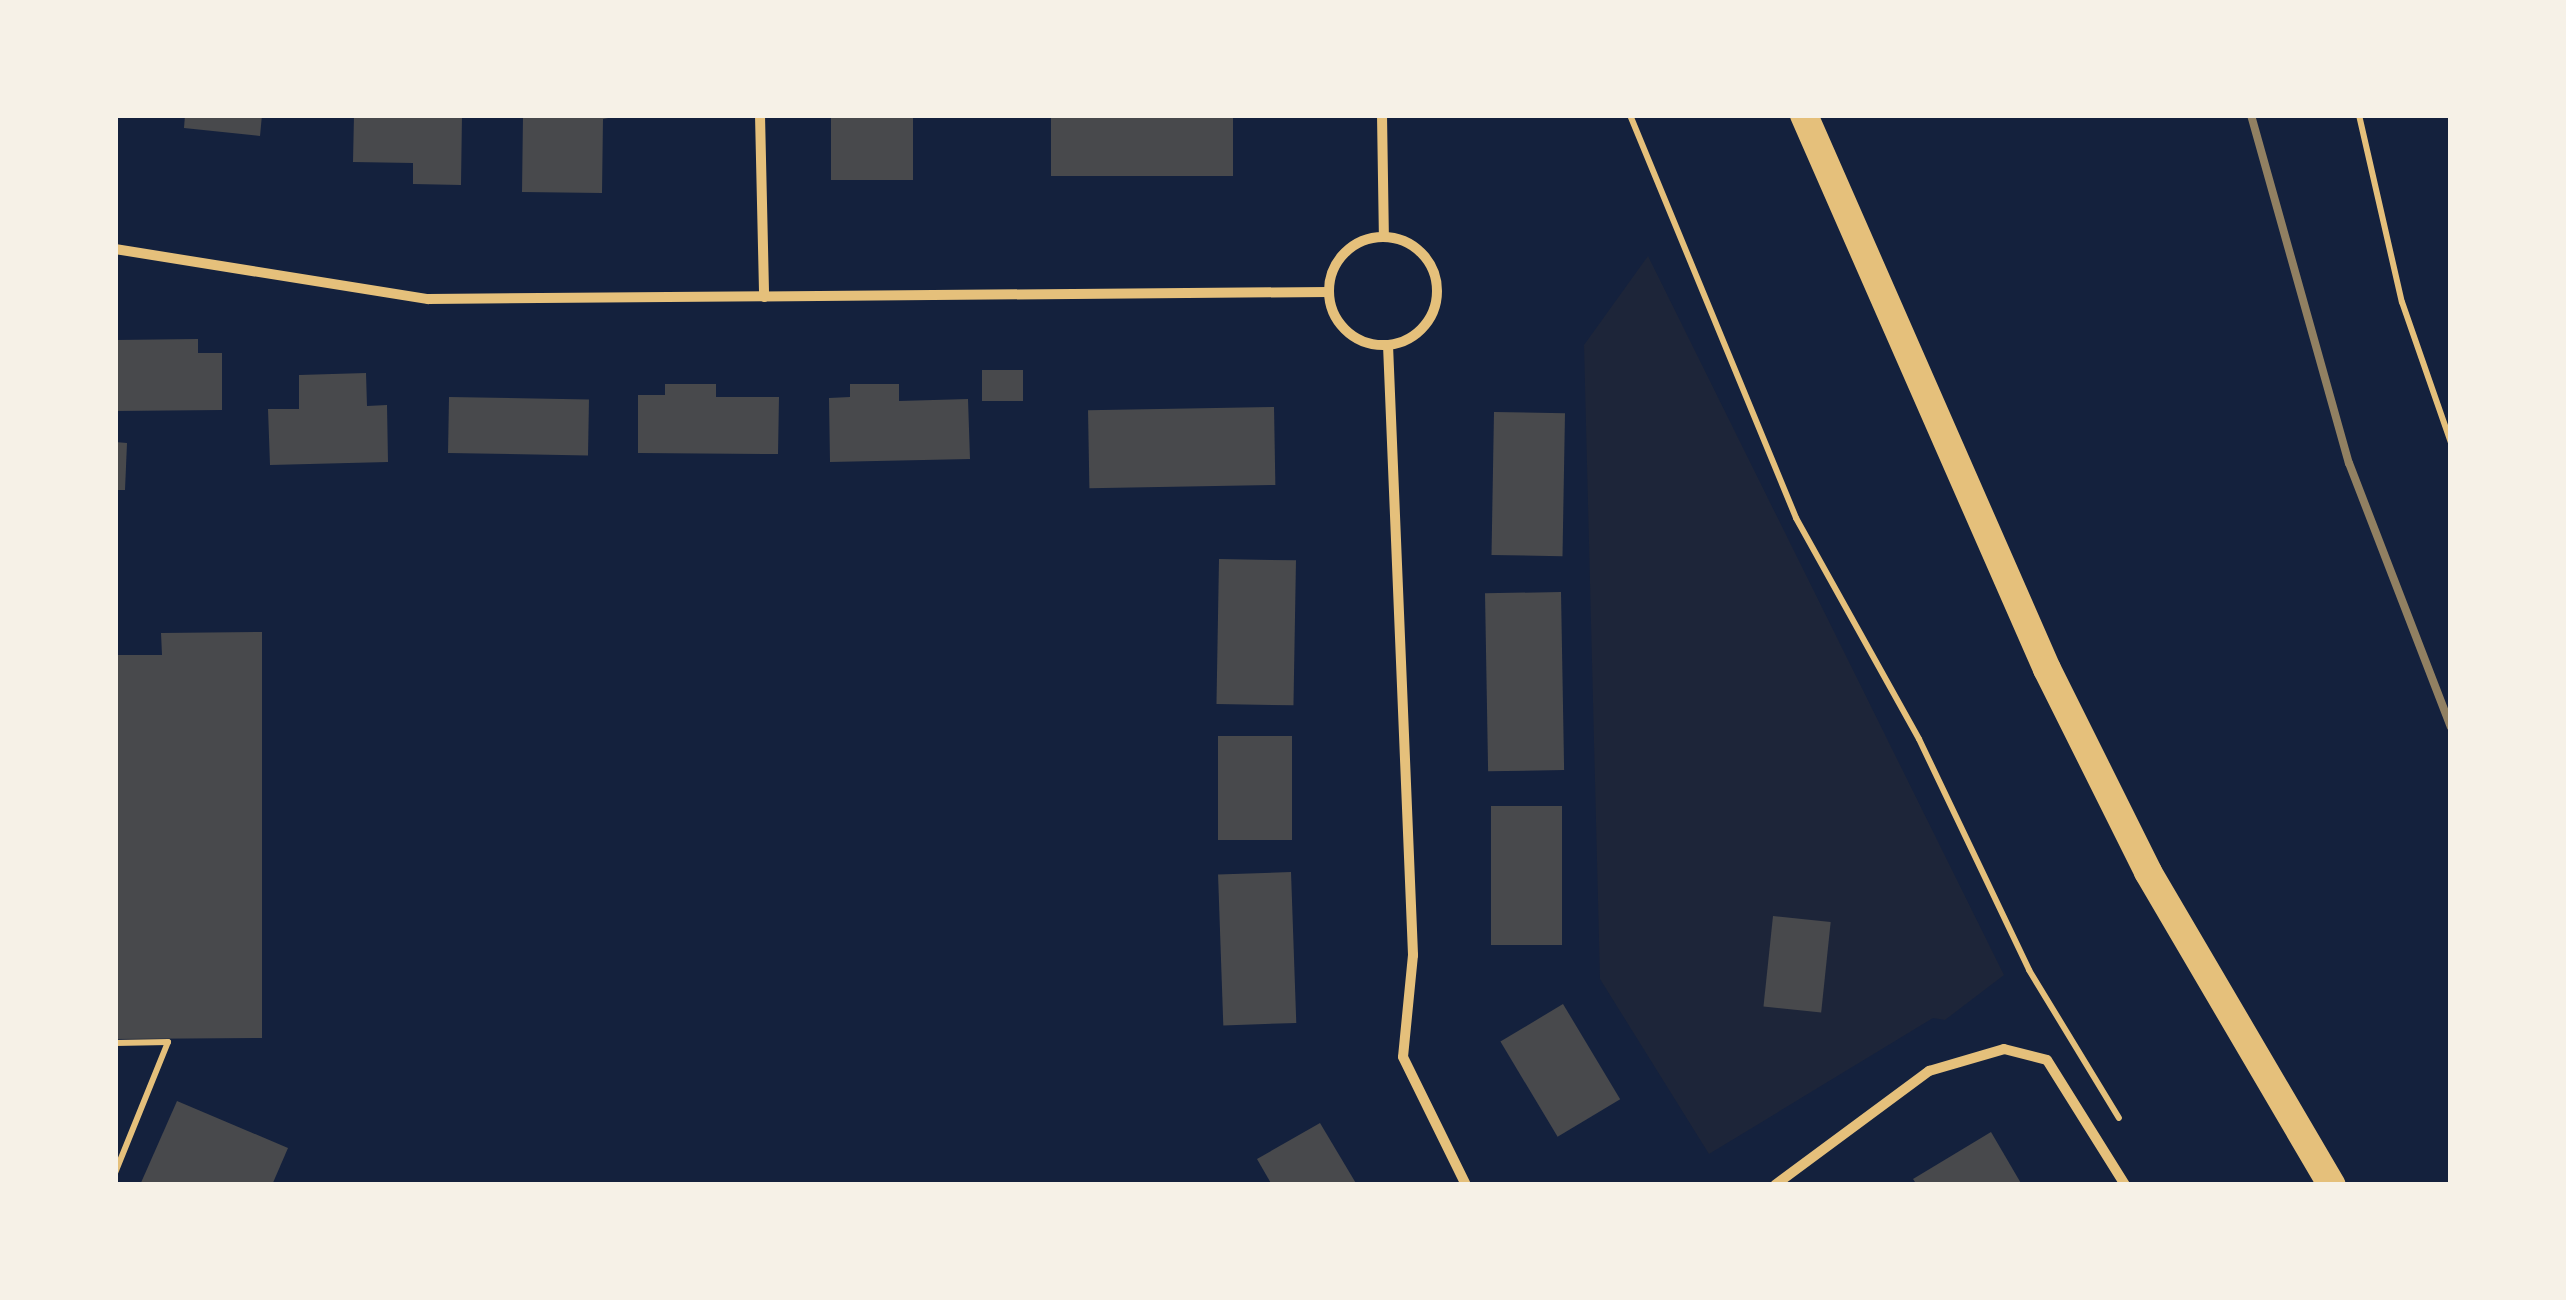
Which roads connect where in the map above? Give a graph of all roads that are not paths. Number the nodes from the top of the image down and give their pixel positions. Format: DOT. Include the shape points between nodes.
graph roads {
  1 [pos="760,115"];
  2 [pos="1382,115"];
  3 [pos="1804,115"];
  4 [pos="1384,236"];
  5 [pos="115,249"];
  6 [pos="1329,292"];
  7 [pos="764,296"];
  8 [pos="1388,345"];
  9 [pos="1466,1185"];
  10 [pos="1775,1185"];
  11 [pos="2126,1185"];
  12 [pos="2332,1185"];
  1 -- 7 [label="street"];
  2 -- 4 [label="street"];
  3 -- 12 [label="highway" via="2114,805"];
  4 -- 6 [label="street" via="1351,246"];
  4 -- 8 [label="street" via="1430,262 1437,298 1421,330"];
  5 -- 7 [label="street" via="428,299"];
  6 -- 7 [label="street"];
  6 -- 8 [label="street" via="1354,336"];
  8 -- 9 [label="street" via="1413,954 1404,1056"];
  10 -- 11 [label="street" via="1929,1072 2004,1049 2047,1060"];
}
